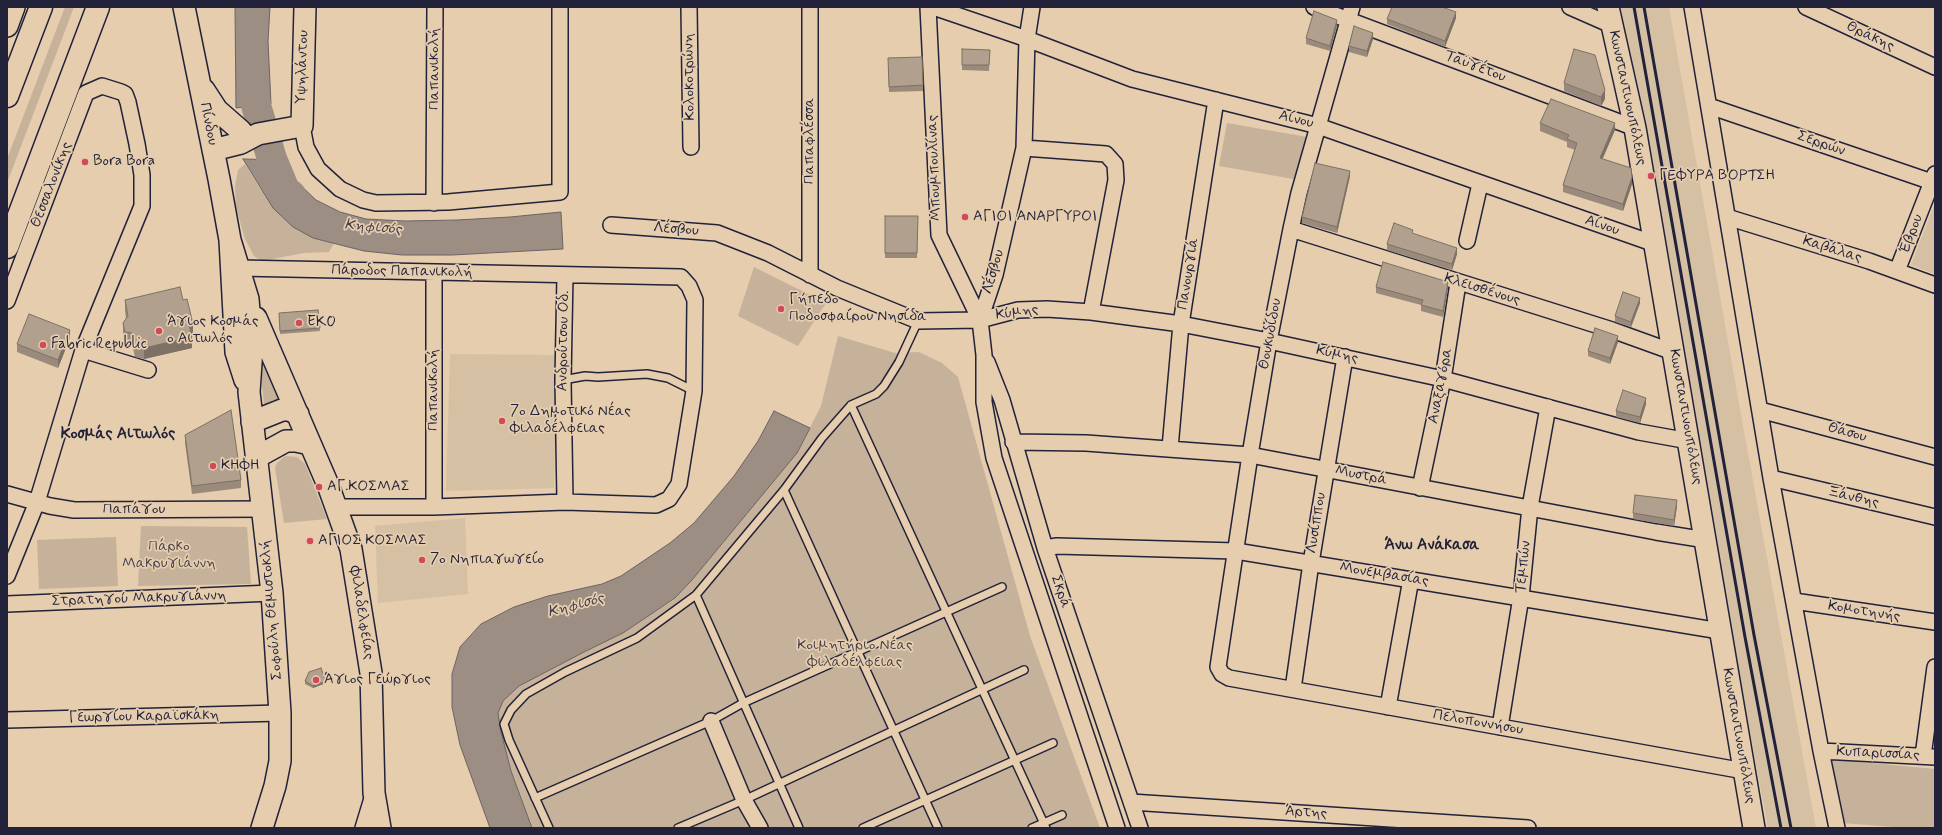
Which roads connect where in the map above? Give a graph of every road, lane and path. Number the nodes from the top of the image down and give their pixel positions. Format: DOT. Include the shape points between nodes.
graph roads {
  1 [pos="14,7"];
  2 [pos="41,7"];
  3 [pos="98,7"];
  4 [pos="184,7"];
  5 [pos="305,7"];
  6 [pos="435,7"];
  7 [pos="560,7"];
  8 [pos="689,7"];
  9 [pos="810,7"];
  10 [pos="928,7"];
  11 [pos="933,7"];
  12 [pos="1032,7"];
  13 [pos="1314,7"];
  14 [pos="1570,7"];
  15 [pos="1692,7"];
  16 [pos="1806,7"];
  17 [pos="1350,13"];
  18 [pos="1609,16"];
  19 [pos="7,26"];
  20 [pos="1027,39"];
  21 [pos="1935,67"];
  22 [pos="198,79"];
  23 [pos="7,96"];
  24 [pos="1216,100"];
  25 [pos="1710,106"];
  26 [pos="302,126"];
  27 [pos="1318,126"];
  28 [pos="1635,128"];
  29 [pos="247,136"];
  30 [pos="212,143"];
  31 [pos="691,147"];
  32 [pos="1024,148"];
  33 [pos="1933,178"];
  34 [pos="219,179"];
  35 [pos="1480,184"];
  36 [pos="434,203"];
  37 [pos="1727,217"];
  38 [pos="611,225"];
  39 [pos="1291,229"];
  40 [pos="230,240"];
  41 [pos="1467,241"];
  42 [pos="1655,244"];
  43 [pos="7,246"];
  44 [pos="239,268"];
  45 [pos="1898,272"];
  46 [pos="434,273"];
  47 [pos="565,275"];
  48 [pos="810,275"];
  49 [pos="1458,283"];
  50 [pos="1935,285"];
  51 [pos="248,298"];
  52 [pos="7,302"];
  53 [pos="1091,312"];
  54 [pos="918,320"];
  55 [pos="980,320"];
  56 [pos="1181,324"];
  57 [pos="1269,341"];
  58 [pos="83,350"];
  59 [pos="1673,352"];
  60 [pos="984,355"];
  61 [pos="1345,357"];
  62 [pos="148,370"];
  63 [pos="1443,379"];
  64 [pos="563,380"];
  65 [pos="694,391"];
  66 [pos="249,392"];
  67 [pos="851,405"];
  68 [pos="1548,407"];
  69 [pos="1760,410"];
  70 [pos="298,414"];
  71 [pos="252,422"];
  72 [pos="1689,441"];
  73 [pos="1013,442"];
  74 [pos="310,444"];
  75 [pos="1170,448"];
  76 [pos="1250,455"];
  77 [pos="257,456"];
  78 [pos="1935,457"];
  79 [pos="1326,469"];
  80 [pos="1771,478"];
  81 [pos="1420,488"];
  82 [pos="784,490"];
  83 [pos="7,494"];
  84 [pos="36,502"];
  85 [pos="565,502"];
  86 [pos="337,507"];
  87 [pos="434,507"];
  88 [pos="1530,507"];
  89 [pos="263,509"];
  90 [pos="1935,517"];
  91 [pos="1706,540"];
  92 [pos="1045,548"];
  93 [pos="1236,551"];
  94 [pos="1311,563"];
  95 [pos="7,576"];
  96 [pos="1411,579"];
  97 [pos="1002,588"];
  98 [pos="272,593"];
  99 [pos="696,595"];
  100 [pos="1521,597"];
  101 [pos="1794,601"];
  102 [pos="7,604"];
  103 [pos="947,612"];
  104 [pos="1935,622"];
  105 [pos="1720,631"];
  106 [pos="858,652"];
  107 [pos="1218,667"];
  108 [pos="1935,667"];
  109 [pos="1024,670"];
  110 [pos="982,689"];
  111 [pos="1293,689"];
  112 [pos="743,703"];
  113 [pos="1388,707"];
  114 [pos="280,713"];
  115 [pos="7,720"];
  116 [pos="711,721"];
  117 [pos="1500,727"];
  118 [pos="894,730"];
  119 [pos="1053,743"];
  120 [pos="1821,751"];
  121 [pos="1929,756"];
  122 [pos="1015,760"];
  123 [pos="1744,771"];
  124 [pos="779,783"];
  125 [pos="374,793"];
  126 [pos="535,798"];
  127 [pos="744,800"];
  128 [pos="926,801"];
  129 [pos="1131,802"];
  130 [pos="1062,815"];
  131 [pos="1354,822"];
  132 [pos="1045,825"];
  133 [pos="262,828"];
  134 [pos="363,828"];
  135 [pos="380,828"];
  136 [pos="549,828"];
  137 [pos="678,828"];
  138 [pos="760,828"];
  139 [pos="799,828"];
  140 [pos="862,828"];
  141 [pos="938,828"];
  142 [pos="1032,828"];
  143 [pos="1117,828"];
  144 [pos="1140,828"];
  145 [pos="1528,828"];
  146 [pos="1754,828"];
  147 [pos="1837,828"];
  1 -- 19 [label="main road"];
  2 -- 23 [label="highway"];
  3 -- 43 [label="highway"];
  4 -- 22 [label="main road, Πίνδου"];
  5 -- 26 [label="main road, Υψηλάντου"];
  6 -- 36 [label="street, Παπανικολή"];
  7 -- 36 [label="street" via="560,192"];
  8 -- 31 [label="street, Κολοκοτρώνη"];
  9 -- 48 [label="street, Παπαφλέσσα"];
  10 -- 55 [label="street, Μπουμπουλίνας" via="938,229 940,240"];
  11 -- 20 [label="street, Αίνου"];
  12 -- 20 [label="street, Λέσβου"];
  13 -- 17 [label="street, Ταϋγέτου"];
  14 -- 18 [label="street"];
  15 -- 25 [label="street"];
  16 -- 21 [label="street, Θράκης"];
  17 -- 27 [label="street, Θουκυδίδου"];
  17 -- 28 [label="street, Ταϋγέτου"];
  18 -- 28 [label="main road, Κωνσταντινουπόλεως"];
  20 -- 24 [label="street, Αίνου" via="1132,79"];
  20 -- 32 [label="street, Λέσβου"];
  22 -- 29 [label="main road" via="217,110"];
  22 -- 30 [label="main road, Πίνδου"];
  24 -- 27 [label="street, Αίνου"];
  24 -- 56 [label="street, Πανουργιά"];
  25 -- 33 [label="street, Σερρών"];
  25 -- 37 [label="street"];
  26 -- 29 [label="main road"];
  26 -- 36 [label="street" via="311,159 329,180 350,196 376,203"];
  27 -- 35 [label="street, Αίνου"];
  27 -- 39 [label="street, Θουκυδίδου"];
  28 -- 42 [label="main road, Κωνσταντινουπόλεως"];
  29 -- 30 [label="main road"];
  29 -- 34 [label="main road" via="226,164"];
  30 -- 34 [label="main road, Πίνδου"];
  32 -- 53 [label="street" via="1106,154 1115,164 1116,180"];
  32 -- 55 [label="street, Λέσβου" via="995,275"];
  33 -- 45 [label="street, Έβρου"];
  34 -- 40 [label="main road, Πίνδου"];
  35 -- 41 [label="street"];
  35 -- 42 [label="street, Αίνου"];
  37 -- 45 [label="street, Καβάλας"];
  37 -- 69 [label="street"];
  38 -- 48 [label="street, Λέσβου" via="718,233 768,253"];
  39 -- 49 [label="street, Κλεισθένους"];
  39 -- 57 [label="street, Θουκυδίδου"];
  40 -- 44 [label="main road, Σοφούλη Θεμιστοκλή"];
  40 -- 66 [label="main road, Σοφούλη Θεμιστοκλή" via="236,352"];
  42 -- 59 [label="main road, Κωνσταντινουπόλεως"];
  44 -- 46 [label="street, Πάροδος Παπανικολή"];
  44 -- 51 [label="main road, Σοφούλη Θεμιστοκλή"];
  45 -- 50 [label="street, Καβάλας"];
  46 -- 47 [label="street, Πάροδος Παπανικολή"];
  46 -- 87 [label="street, Παπανικολή"];
  47 -- 64 [label="street, Ανδρούτσου Οδ."];
  47 -- 65 [label="street, Πάροδος Παπανικολή" via="681,277 689,286 695,300"];
  48 -- 54 [label="street, Λέσβου"];
  49 -- 59 [label="street, Κλεισθένους" via="1612,330"];
  49 -- 63 [label="street, Αναξαγόρα"];
  51 -- 66 [label="main road, Σοφούλη Θεμιστοκλή" via="252,348"];
  51 -- 70 [label="main road, Φιλαδελφείας"];
  52 -- 58 [label="street, Θεσσαλονίκης" via="86,93 102,86 125,94 142,175 142,206"];
  53 -- 55 [label="street, Κύμης" via="1018,310"];
  53 -- 56 [label="street, Κύμης"];
  54 -- 55 [label="street, Λέσβου"];
  54 -- 67 [label="lane" via="899,362 884,386 876,394"];
  55 -- 60 [label="street, Σκρά"];
  56 -- 57 [label="street, Κύμης"];
  56 -- 75 [label="street, Πανουργιά"];
  57 -- 61 [label="street, Κύμης"];
  57 -- 76 [label="street, Θουκυδίδου"];
  58 -- 62 [label="street"];
  58 -- 84 [label="street"];
  59 -- 72 [label="main road, Κωνσταντινουπόλεως"];
  60 -- 73 [label="street, Σκρά" via="1002,400"];
  60 -- 143 [label="street, Σκρά" via="984,402 994,458"];
  61 -- 63 [label="street, Κύμης"];
  61 -- 79 [label="street, Λυσίππου"];
  63 -- 68 [label="street, Κύμης"];
  63 -- 81 [label="street, Αναξαγόρα"];
  64 -- 65 [label="lane" via="585,376 598,378 647,374 668,378"];
  64 -- 85 [label="street, Ανδρούτσου Οδ."];
  65 -- 85 [label="street" via="679,484 669,499 656,505"];
  66 -- 71 [label="main road, Σοφούλη Θεμιστοκλή"];
  67 -- 82 [label="lane" via="822,438"];
  67 -- 103 [label="lane"];
  68 -- 72 [label="street, Κύμης" via="1639,432"];
  68 -- 88 [label="street, Τεμπών"];
  69 -- 78 [label="street, Θάσου"];
  69 -- 80 [label="street"];
  70 -- 71 [label="main road" via="282,410"];
  70 -- 74 [label="main road, Φιλαδελφείας"];
  71 -- 77 [label="main road, Σοφούλη Θεμιστοκλή"];
  72 -- 91 [label="main road, Κωνσταντινουπόλεως"];
  73 -- 75 [label="street, Μυστρά"];
  73 -- 92 [label="street, Σκρά"];
  74 -- 77 [label="main road" via="286,441"];
  74 -- 86 [label="main road, Φιλαδελφείας"];
  75 -- 76 [label="street, Μυστρά"];
  76 -- 79 [label="street, Μυστρά"];
  76 -- 93 [label="street, Θουκυδίδου"];
  77 -- 89 [label="main road, Σοφούλη Θεμιστοκλή"];
  79 -- 81 [label="street, Μυστρά"];
  79 -- 94 [label="street, Λυσίππου"];
  80 -- 90 [label="street, Ξάνθης"];
  80 -- 101 [label="street"];
  81 -- 88 [label="street, Μυστρά"];
  82 -- 99 [label="lane"];
  82 -- 106 [label="lane"];
  83 -- 84 [label="street, Παπάγου"];
  84 -- 89 [label="street, Παπάγου" via="74,510"];
  84 -- 95 [label="street"];
  85 -- 87 [label="street"];
  86 -- 87 [label="street"];
  86 -- 125 [label="main road, Φιλαδελφείας" via="351,549 371,673"];
  88 -- 91 [label="street, Μυστρά"];
  88 -- 100 [label="street, Τεμπών"];
  89 -- 98 [label="main road, Σοφούλη Θεμιστοκλή"];
  91 -- 105 [label="main road, Κωνσταντινουπόλεως"];
  92 -- 93 [label="street, Μονεμβασίας" via="1057,546"];
  92 -- 129 [label="street, Σκρά"];
  93 -- 94 [label="street, Μονεμβασίας"];
  93 -- 107 [label="street, Θουκυδίδου"];
  94 -- 96 [label="street, Μονεμβασίας"];
  94 -- 111 [label="street, Λυσίππου"];
  96 -- 100 [label="street, Μονεμβασίας"];
  96 -- 113 [label="street"];
  97 -- 103 [label="lane"];
  98 -- 102 [label="street, Στρατηγού Μακρυγιάννη"];
  98 -- 114 [label="main road, Σοφούλη Θεμιστοκλή"];
  99 -- 112 [label="lane"];
  99 -- 126 [label="lane" via="637,638 565,672 526,694 511,710 504,724"];
  100 -- 105 [label="street, Μονεμβασίας"];
  100 -- 117 [label="street, Τεμπών"];
  101 -- 104 [label="street, Κομοτηνής"];
  101 -- 120 [label="street"];
  103 -- 106 [label="lane"];
  103 -- 110 [label="lane"];
  105 -- 123 [label="main road, Κωνσταντινουπόλεως"];
  106 -- 112 [label="lane"];
  106 -- 118 [label="lane"];
  107 -- 111 [label="street, Πελοποννήσου" via="1228,678"];
  108 -- 121 [label="street"];
  109 -- 110 [label="lane"];
  110 -- 118 [label="lane"];
  110 -- 122 [label="lane"];
  111 -- 113 [label="street, Πελοποννήσου"];
  112 -- 116 [label="lane"];
  112 -- 124 [label="lane"];
  113 -- 117 [label="street, Πελοποννήσου"];
  114 -- 115 [label="street, Γεωργίου Καραϊσκάκη"];
  114 -- 133 [label="main road, Σοφούλη Θεμιστοκλή" via="279,767"];
  116 -- 126 [label="lane"];
  116 -- 127 [label="street"];
  117 -- 123 [label="street, Πελοποννήσου"];
  118 -- 124 [label="lane"];
  118 -- 128 [label="lane"];
  119 -- 122 [label="lane"];
  120 -- 121 [label="street, Κυπαρισσίας"];
  120 -- 147 [label="street"];
  122 -- 128 [label="lane"];
  122 -- 132 [label="lane"];
  123 -- 146 [label="main road, Κωνσταντινουπόλεως"];
  124 -- 127 [label="lane"];
  124 -- 139 [label="lane"];
  125 -- 134 [label="street"];
  125 -- 135 [label="main road, Φιλαδελφείας"];
  126 -- 136 [label="lane"];
  127 -- 137 [label="lane"];
  127 -- 138 [label="street"];
  128 -- 140 [label="lane"];
  128 -- 141 [label="lane"];
  129 -- 131 [label="street, Άρτης"];
  129 -- 144 [label="street, Σκρά"];
  130 -- 132 [label="lane"];
  131 -- 145 [label="street, Άρτης"];
  132 -- 142 [label="lane"];
}
